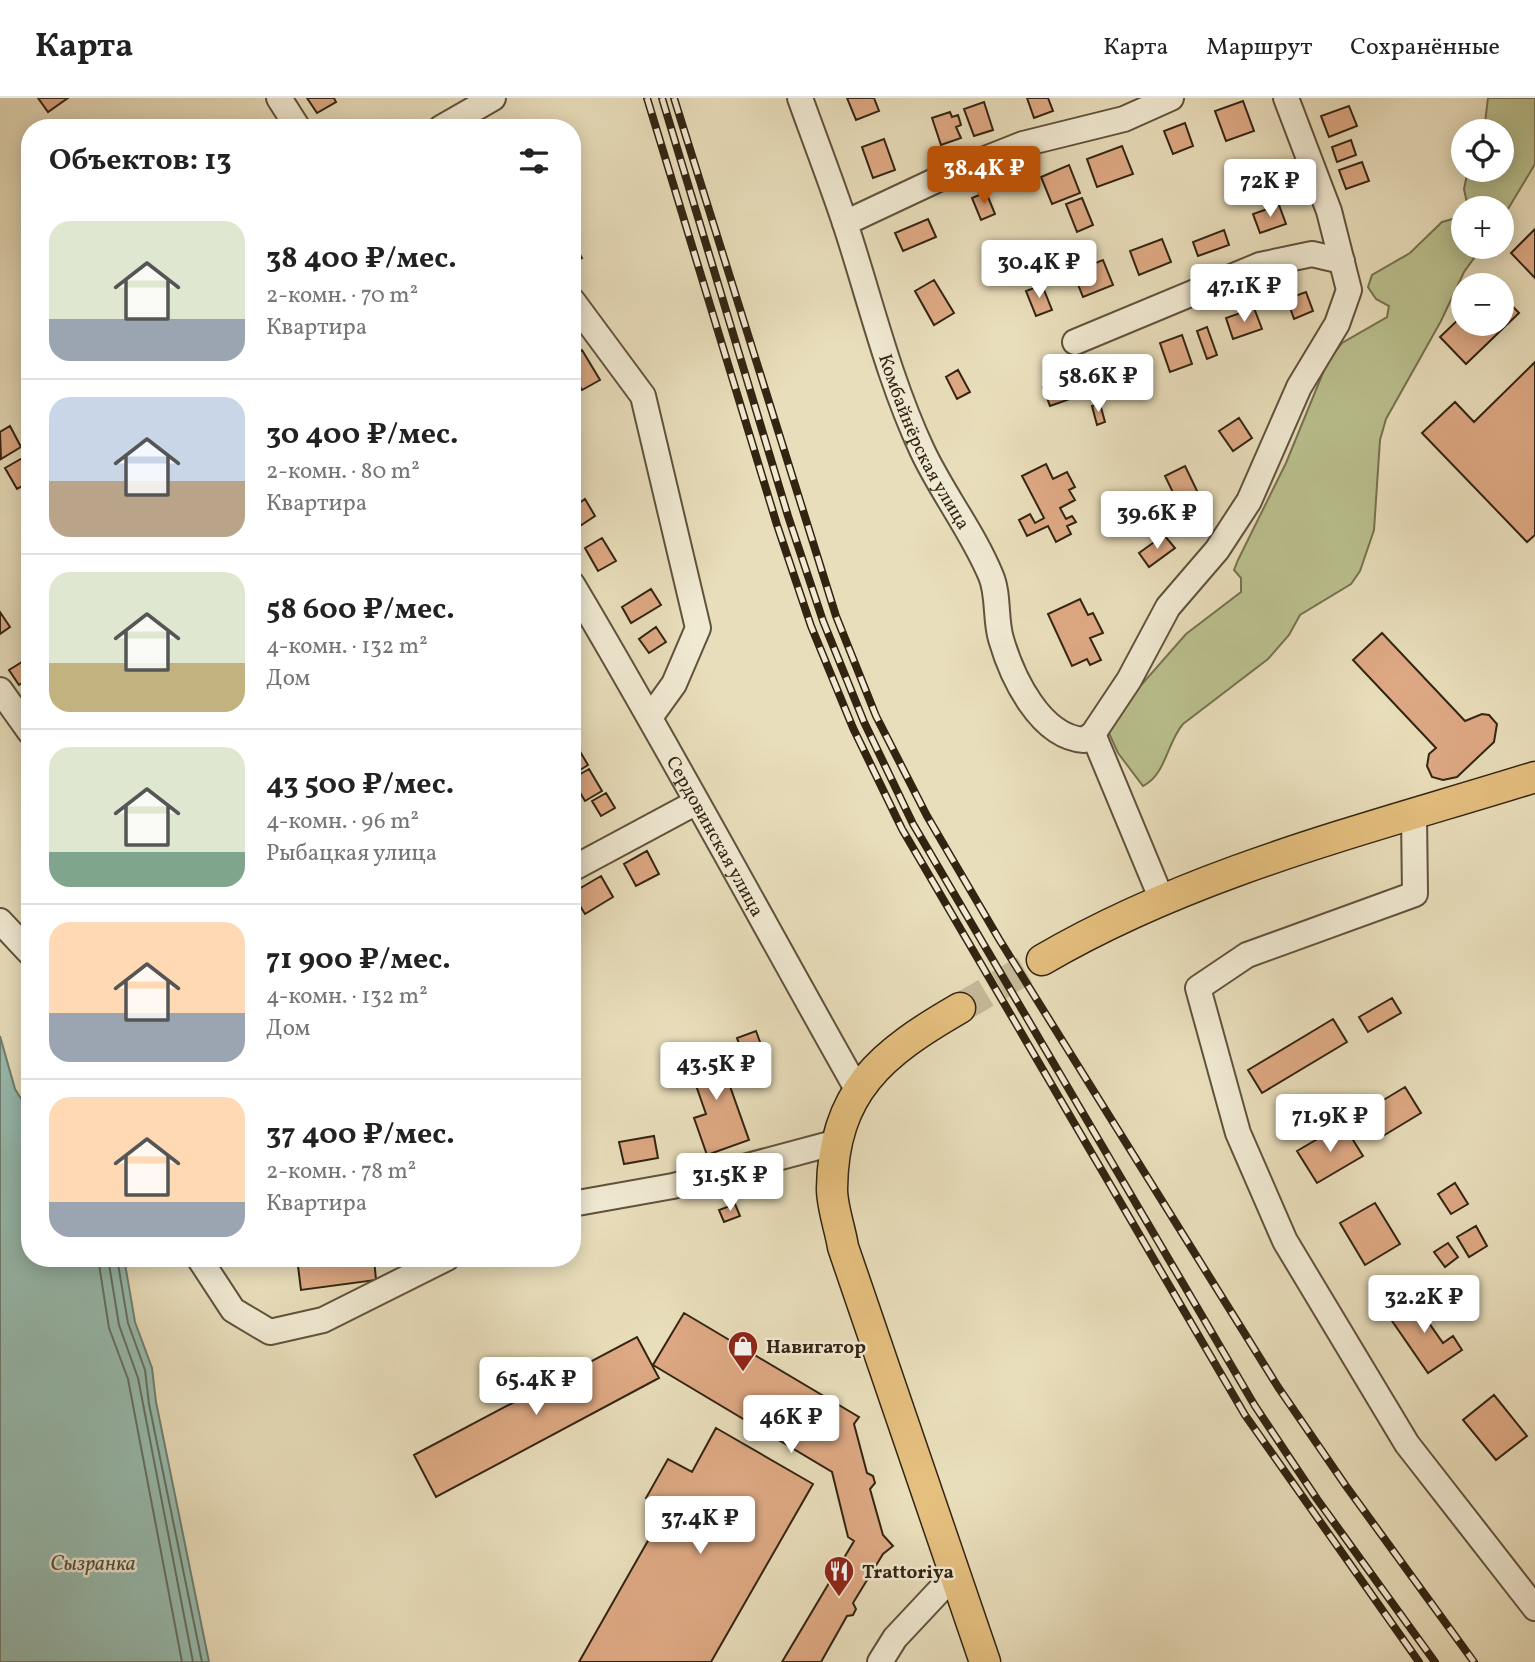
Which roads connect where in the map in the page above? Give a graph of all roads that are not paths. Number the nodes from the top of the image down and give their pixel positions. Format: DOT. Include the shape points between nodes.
graph roads {
  1 [pos="279,98"];
  2 [pos="493,98"];
  3 [pos="800,98"];
  4 [pos="1171,98"];
  5 [pos="1286,98"];
  6 [pos="464,113"];
  7 [pos="292,119"];
  8 [pos="845,223"];
  9 [pos="1342,261"];
  10 [pos="581,312"];
  11 [pos="1075,342"];
  12 [pos="581,599"];
  13 [pos="0,690"];
  14 [pos="651,716"];
  15 [pos="21,719"];
  16 [pos="1093,734"];
  17 [pos="1535,777"];
  18 [pos="695,803"];
  19 [pos="1414,815"];
  20 [pos="581,864"];
  21 [pos="1162,900"];
  22 [pos="0,922"];
  23 [pos="21,944"];
  24 [pos="1042,960"];
  25 [pos="960,1008"];
  26 [pos="857,1090"];
  27 [pos="837,1142"];
  28 [pos="581,1202"];
  29 [pos="205,1267"];
  30 [pos="429,1267"];
  31 [pos="955,1574"];
  32 [pos="1535,1608"];
  33 [pos="880,1662"];
  34 [pos="985,1662"];
  1 -- 7 [label="street"];
  2 -- 6 [label="street"];
  3 -- 8 [label="street, Комбайнёрская улица"];
  4 -- 8 [label="street" via="1124,119 1023,144"];
  5 -- 9 [label="street" via="1329,211"];
  8 -- 16 [label="street, Комбайнёрская улица" via="922,451 992,578 1001,639 1023,690 1046,720 1069,739 1084,740"];
  9 -- 11 [label="street" via="1312,254 1260,265"];
  9 -- 16 [label="street" via="1349,290 1337,324 1299,387 1249,501 1217,550 1168,607 1143,657"];
  10 -- 14 [label="street" via="643,396 698,628 674,684"];
  12 -- 14 [label="street, Сердовинская улица"];
  13 -- 15 [label="street"];
  14 -- 18 [label="street, Сердовинская улица"];
  16 -- 21 [label="street"];
  17 -- 19 [label="main road"];
  18 -- 20 [label="street"];
  18 -- 26 [label="street, Сердовинская улица"];
  19 -- 21 [label="main road" via="1292,851"];
  19 -- 32 [label="street" via="1416,894 1247,955 1198,988 1238,1133 1285,1241 1407,1444"];
  21 -- 24 [label="main road"];
  22 -- 23 [label="street"];
  25 -- 26 [label="main road" via="885,1056"];
  26 -- 27 [label="main road"];
  27 -- 28 [label="street" via="673,1186"];
  27 -- 31 [label="main road" via="832,1191 843,1247"];
  29 -- 30 [label="street" via="233,1310 270,1332 323,1320"];
  31 -- 33 [label="street" via="895,1638"];
  31 -- 34 [label="main road"];
}
